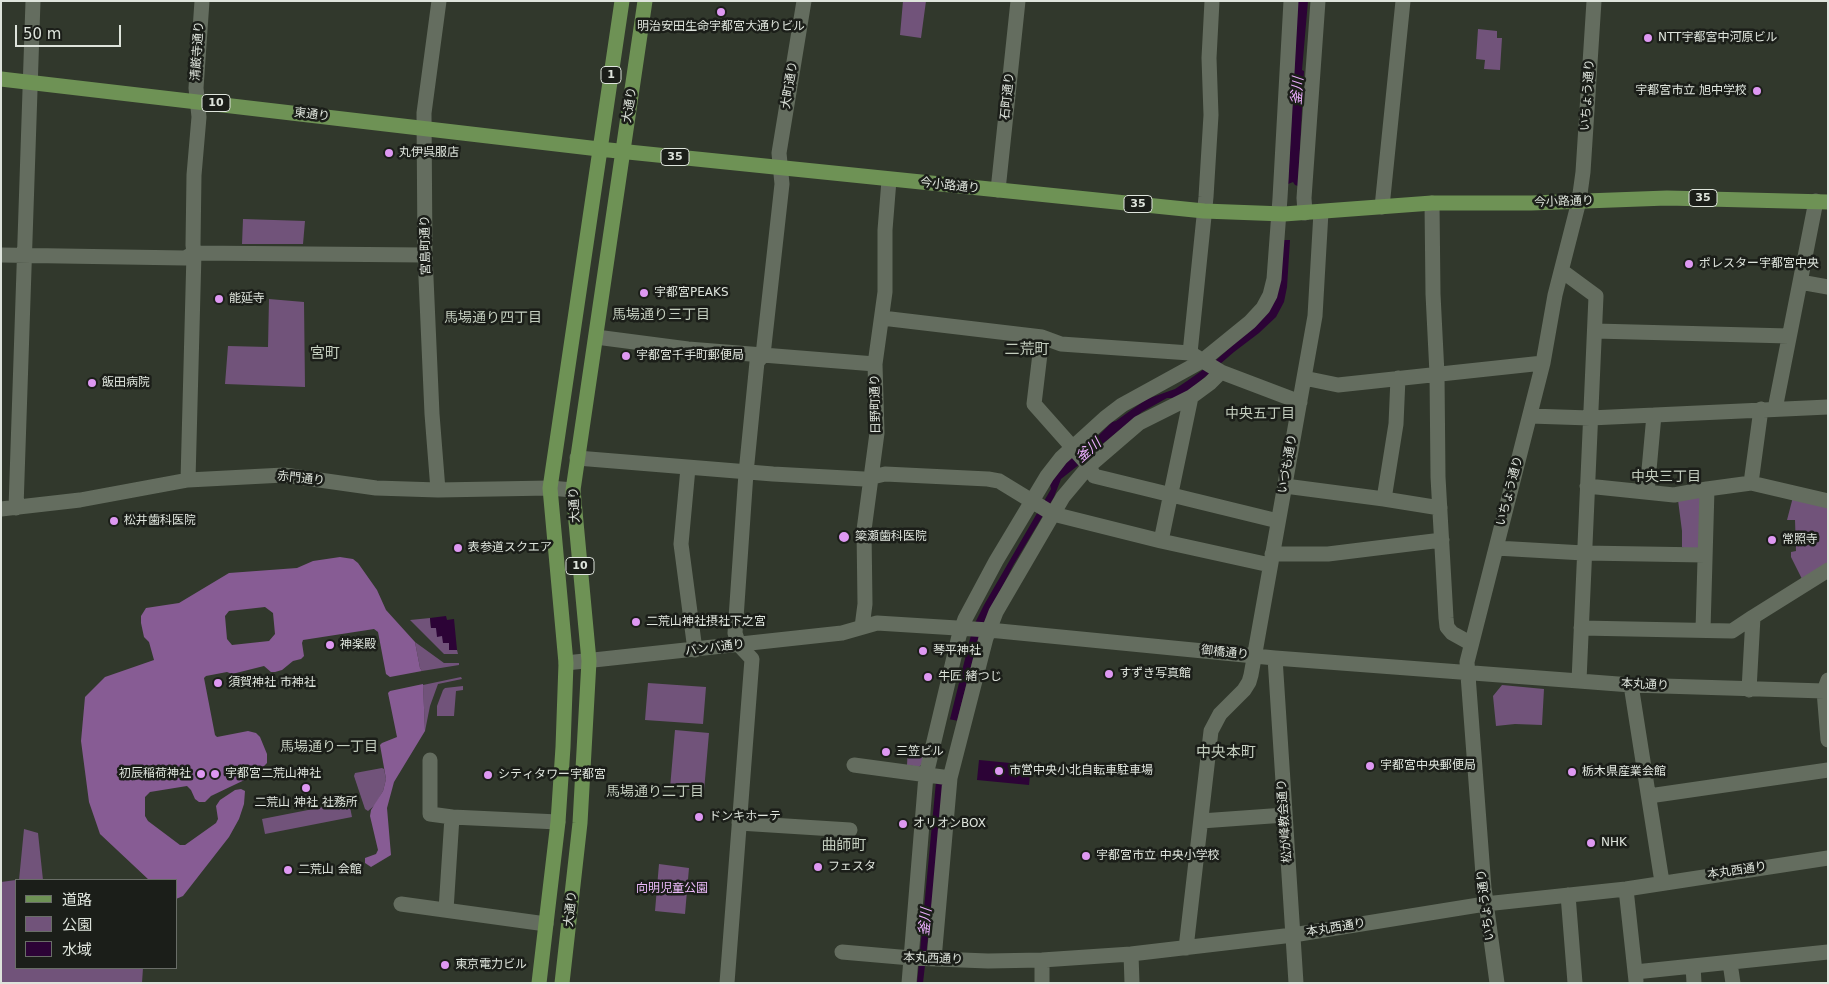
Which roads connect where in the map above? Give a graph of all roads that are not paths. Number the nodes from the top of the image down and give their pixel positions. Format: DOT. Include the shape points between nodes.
graph roads {
  1 [pos="33,1"];
  2 [pos="202,1"];
  3 [pos="438,1"];
  4 [pos="622,1"];
  5 [pos="645,1"];
  6 [pos="804,1"];
  7 [pos="1018,1"];
  8 [pos="1212,1"];
  9 [pos="1291,1"];
  10 [pos="1318,1"];
  11 [pos="1403,1"];
  12 [pos="1594,1"];
  13 [pos="1,79"];
  14 [pos="31,83"];
  15 [pos="197,101"];
  16 [pos="424,129"];
  17 [pos="599,150"];
  18 [pos="623,152"];
  19 [pos="781,168"];
  20 [pos="888,180"];
  21 [pos="998,190"];
  22 [pos="1579,201"];
  23 [pos="1822,202"];
  24 [pos="1432,203"];
  25 [pos="1382,207"];
  26 [pos="1204,211"];
  27 [pos="1321,212"];
  28 [pos="1303,213"];
  29 [pos="1278,214"];
  30 [pos="194,253"];
  31 [pos="1,255"];
  32 [pos="24,255"];
  33 [pos="425,255"];
  34 [pos="1562,271"];
  35 [pos="1800,282"];
  36 [pos="1828,287"];
  37 [pos="882,318"];
  38 [pos="1594,331"];
  39 [pos="1789,336"];
  40 [pos="596,337"];
  41 [pos="1042,337"];
  42 [pos="763,355"];
  43 [pos="1196,357"];
  44 [pos="875,364"];
  45 [pos="1543,364"];
  46 [pos="1221,372"];
  47 [pos="1437,374"];
  48 [pos="1304,378"];
  49 [pos="1398,378"];
  50 [pos="1190,397"];
  51 [pos="1300,402"];
  52 [pos="1828,407"];
  53 [pos="1768,409"];
  54 [pos="1654,415"];
  55 [pos="1530,416"];
  56 [pos="1590,418"];
  57 [pos="1081,457"];
  58 [pos="577,458"];
  59 [pos="688,468"];
  60 [pos="746,473"];
  61 [pos="872,476"];
  62 [pos="188,480"];
  63 [pos="1751,483"];
  64 [pos="1285,486"];
  65 [pos="1587,486"];
  66 [pos="550,488"];
  67 [pos="1707,489"];
  68 [pos="438,490"];
  69 [pos="572,490"];
  70 [pos="1646,492"];
  71 [pos="1170,496"];
  72 [pos="1384,498"];
  73 [pos="1032,501"];
  74 [pos="1828,501"];
  75 [pos="8,508"];
  76 [pos="1440,508"];
  77 [pos="1053,514"];
  78 [pos="1278,521"];
  79 [pos="1442,540"];
  80 [pos="1161,541"];
  81 [pos="1496,548"];
  82 [pos="1584,553"];
  83 [pos="1705,555"];
  84 [pos="1271,559"];
  85 [pos="1828,570"];
  86 [pos="1753,617"];
  87 [pos="862,627"];
  88 [pos="1581,628"];
  89 [pos="974,629"];
  90 [pos="1703,630"];
  91 [pos="1470,643"];
  92 [pos="739,645"];
  93 [pos="695,650"];
  94 [pos="1253,656"];
  95 [pos="1275,658"];
  96 [pos="589,661"];
  97 [pos="566,663"];
  98 [pos="1466,673"];
  99 [pos="1579,681"];
  100 [pos="1631,685"];
  101 [pos="1826,686"];
  102 [pos="1749,690"];
  103 [pos="1828,740"];
  104 [pos="430,760"];
  105 [pos="854,765"];
  106 [pos="1828,770"];
  107 [pos="939,776"];
  108 [pos="1649,796"];
  109 [pos="1285,815"];
  110 [pos="452,816"];
  111 [pos="1201,821"];
  112 [pos="558,822"];
  113 [pos="739,822"];
  114 [pos="850,830"];
  115 [pos="1828,858"];
  116 [pos="1662,882"];
  117 [pos="1626,889"];
  118 [pos="1568,896"];
  119 [pos="401,904"];
  120 [pos="1485,904"];
  121 [pos="446,910"];
  122 [pos="546,924"];
  123 [pos="1292,935"];
  124 [pos="1186,948"];
  125 [pos="842,952"];
  126 [pos="1828,952"];
  127 [pos="1131,954"];
  128 [pos="911,958"];
  129 [pos="934,959"];
  130 [pos="1042,960"];
  131 [pos="1730,963"];
  132 [pos="1693,966"];
  133 [pos="1635,978"];
  134 [pos="539,983"];
  135 [pos="562,983"];
  136 [pos="727,983"];
  137 [pos="909,983"];
  138 [pos="1042,983"];
  139 [pos="1132,983"];
  140 [pos="1296,983"];
  141 [pos="1497,983"];
  142 [pos="1575,983"];
  143 [pos="1694,983"];
  144 [pos="1733,983"];
  1 -- 14 [label="street"];
  2 -- 15 [label="street, 清厳寺通り"];
  3 -- 16 [label="street, 宮島町通り"];
  4 -- 17 [label="main road, 大通り / 1"];
  5 -- 18 [label="main road, 大通り / 1"];
  6 -- 19 [label="street, 大町通り" via="779,153"];
  7 -- 21 [label="street, 石町通り"];
  8 -- 26 [label="street" via="1211,115"];
  9 -- 29 [label="street"];
  10 -- 28 [label="street"];
  11 -- 25 [label="street"];
  12 -- 22 [label="street, いちょう通り"];
  13 -- 14 [label="main road, 東通り / 10"];
  14 -- 15 [label="main road, 東通り / 10"];
  14 -- 32 [label="street"];
  15 -- 16 [label="main road, 東通り / 10"];
  15 -- 30 [label="street, 清厳寺通り"];
  16 -- 17 [label="main road, 東通り / 10"];
  16 -- 33 [label="street, 宮島町通り"];
  17 -- 18 [label="main road, 東通り / 10"];
  17 -- 66 [label="main road, 大通り / 10"];
  18 -- 19 [label="main road, 今小路通り / 35"];
  18 -- 40 [label="main road, 大通り / 10"];
  19 -- 20 [label="main road, 今小路通り / 35"];
  19 -- 42 [label="street, 大町通り" via="782,184"];
  20 -- 21 [label="main road, 今小路通り / 35"];
  20 -- 37 [label="street, 日野町通り"];
  21 -- 26 [label="main road, 今小路通り / 35"];
  22 -- 23 [label="main road, 今小路通り / 35" via="1666,198"];
  22 -- 24 [label="main road, 今小路通り / 35"];
  22 -- 34 [label="street, いちょう通り"];
  23 -- 35 [label="street"];
  24 -- 25 [label="main road, 今小路通り / 35"];
  24 -- 47 [label="street"];
  25 -- 27 [label="main road, 今小路通り / 35"];
  26 -- 29 [label="main road, 今小路通り / 35"];
  26 -- 43 [label="street"];
  27 -- 28 [label="main road, 今小路通り / 35"];
  27 -- 48 [label="street, いづも通り" via="1315,316"];
  28 -- 29 [label="main road, 35"];
  29 -- 43 [label="street" via="1274,279 1263,308 1250,322"];
  30 -- 32 [label="street" via="185,258"];
  30 -- 33 [label="street"];
  30 -- 62 [label="street, 清厳寺通り"];
  31 -- 32 [label="street"];
  32 -- 75 [label="street"];
  33 -- 68 [label="street, 宮島町通り"];
  34 -- 38 [label="street" via="1596,296"];
  34 -- 45 [label="street, いちょう通り"];
  35 -- 36 [label="street"];
  35 -- 39 [label="street"];
  37 -- 41 [label="street"];
  37 -- 44 [label="street, 日野町通り"];
  38 -- 39 [label="street"];
  38 -- 56 [label="street"];
  39 -- 53 [label="street"];
  40 -- 42 [label="street"];
  40 -- 58 [label="main road, 大通り / 10"];
  41 -- 43 [label="street" via="1061,344"];
  41 -- 57 [label="street" via="1034,404"];
  42 -- 44 [label="street"];
  42 -- 60 [label="street, 大町通り" via="757,362"];
  43 -- 46 [label="street"];
  43 -- 57 [label="street" via="1122,405"];
  44 -- 61 [label="street, 日野町通り" via="877,432"];
  45 -- 47 [label="street"];
  45 -- 55 [label="street, いちょう通り"];
  46 -- 50 [label="street"];
  46 -- 51 [label="street"];
  47 -- 49 [label="street"];
  47 -- 76 [label="street"];
  48 -- 49 [label="street" via="1338,385"];
  48 -- 51 [label="street, いづも通り"];
  49 -- 72 [label="street" via="1396,424"];
  50 -- 57 [label="street"];
  50 -- 71 [label="street"];
  51 -- 64 [label="street, いづも通り"];
  52 -- 53 [label="street"];
  53 -- 54 [label="street"];
  53 -- 63 [label="street"];
  54 -- 56 [label="street"];
  54 -- 70 [label="street"];
  55 -- 56 [label="street"];
  55 -- 81 [label="street, いちょう通り"];
  56 -- 65 [label="street"];
  57 -- 71 [label="street" via="1094,476"];
  57 -- 73 [label="street" via="1053,466"];
  57 -- 77 [label="street" via="1069,488"];
  58 -- 59 [label="street"];
  58 -- 69 [label="main road, 大通り / 10"];
  59 -- 60 [label="street"];
  59 -- 93 [label="street" via="681,544"];
  60 -- 61 [label="street"];
  60 -- 92 [label="street, 大町通り" via="735,633"];
  61 -- 73 [label="street" via="988,479 999,481"];
  61 -- 87 [label="street, 日野町通り" via="864,530 865,604"];
  62 -- 68 [label="street, 赤門通り" via="284,475 376,488"];
  62 -- 75 [label="street, 赤門通り" via="80,500"];
  63 -- 67 [label="street"];
  63 -- 74 [label="street"];
  64 -- 72 [label="street"];
  64 -- 78 [label="street, いづも通り"];
  65 -- 70 [label="street"];
  65 -- 82 [label="street"];
  66 -- 68 [label="street, 赤門通り"];
  66 -- 69 [label="street, 赤門通り"];
  66 -- 97 [label="main road, 大通り / 10"];
  67 -- 70 [label="street" via="1674,495"];
  67 -- 83 [label="street"];
  69 -- 96 [label="main road, 大通り / 10"];
  71 -- 78 [label="street"];
  71 -- 80 [label="street"];
  72 -- 76 [label="street"];
  73 -- 77 [label="street"];
  73 -- 89 [label="street" via="996,561"];
  76 -- 79 [label="street"];
  77 -- 80 [label="street"];
  77 -- 89 [label="street" via="996,612"];
  78 -- 84 [label="street, いづも通り"];
  79 -- 84 [label="street"];
  79 -- 91 [label="street" via="1447,627"];
  80 -- 84 [label="street"];
  81 -- 82 [label="street"];
  81 -- 91 [label="street, いちょう通り"];
  82 -- 83 [label="street"];
  82 -- 88 [label="street"];
  83 -- 90 [label="street"];
  84 -- 94 [label="street, いづも通り"];
  85 -- 86 [label="street"];
  86 -- 90 [label="street" via="1732,631"];
  86 -- 102 [label="street"];
  87 -- 89 [label="street, 御橋通り" via="877,623"];
  87 -- 92 [label="street, バンバ通り" via="842,633"];
  88 -- 90 [label="street"];
  88 -- 99 [label="street"];
  89 -- 94 [label="street, 御橋通り"];
  89 -- 107 [label="street"];
  89 -- 107 [label="street"];
  91 -- 98 [label="street, いちょう通り"];
  92 -- 93 [label="street, バンバ通り"];
  92 -- 113 [label="street" via="752,659"];
  93 -- 96 [label="street, バンバ通り"];
  94 -- 95 [label="street, 御橋通り"];
  94 -- 111 [label="street, いづも通り" via="1249,682 1220,714 1211,731"];
  95 -- 98 [label="street, 御橋通り"];
  95 -- 109 [label="street, 松が峰教会通り"];
  96 -- 97 [label="street, バンバ通り"];
  96 -- 135 [label="main road, 大通り / 10" via="580,823"];
  97 -- 112 [label="main road, 大通り / 10"];
  98 -- 99 [label="street, 本丸通り"];
  98 -- 120 [label="street, いちょう通り"];
  99 -- 100 [label="street, 本丸通り"];
  100 -- 102 [label="street, 本丸通り"];
  100 -- 108 [label="street"];
  101 -- 102 [label="street, 本丸通り"];
  101 -- 103 [label="street"];
  104 -- 110 [label="street" via="430,814"];
  105 -- 107 [label="street"];
  106 -- 108 [label="street"];
  107 -- 128 [label="street"];
  107 -- 129 [label="street"];
  108 -- 116 [label="street"];
  109 -- 111 [label="street"];
  109 -- 123 [label="street, 松が峰教会通り"];
  110 -- 112 [label="street"];
  110 -- 121 [label="street"];
  111 -- 124 [label="street, いづも通り"];
  112 -- 122 [label="main road, 大通り / 10"];
  113 -- 114 [label="street"];
  113 -- 136 [label="street"];
  115 -- 116 [label="street, 本丸西通り"];
  116 -- 117 [label="street, 本丸西通り"];
  117 -- 118 [label="street, 本丸西通り"];
  117 -- 133 [label="street"];
  118 -- 120 [label="street, 本丸西通り"];
  118 -- 142 [label="street"];
  119 -- 121 [label="street"];
  120 -- 123 [label="street, 本丸西通り"];
  120 -- 141 [label="street, いちょう通り"];
  121 -- 122 [label="street"];
  122 -- 134 [label="main road, 大通り / 10"];
  123 -- 124 [label="street, 本丸西通り"];
  123 -- 140 [label="street, 松が峰教会通り"];
  124 -- 127 [label="street, 本丸西通り"];
  125 -- 128 [label="street, 本丸西通り"];
  126 -- 131 [label="street"];
  127 -- 130 [label="street, 本丸西通り"];
  127 -- 139 [label="street"];
  128 -- 129 [label="street, 本丸西通り"];
  128 -- 137 [label="street"];
  129 -- 130 [label="street, 本丸西通り"];
  130 -- 138 [label="street"];
  131 -- 132 [label="street"];
  131 -- 144 [label="street"];
  132 -- 133 [label="street"];
  132 -- 143 [label="street"];
}
